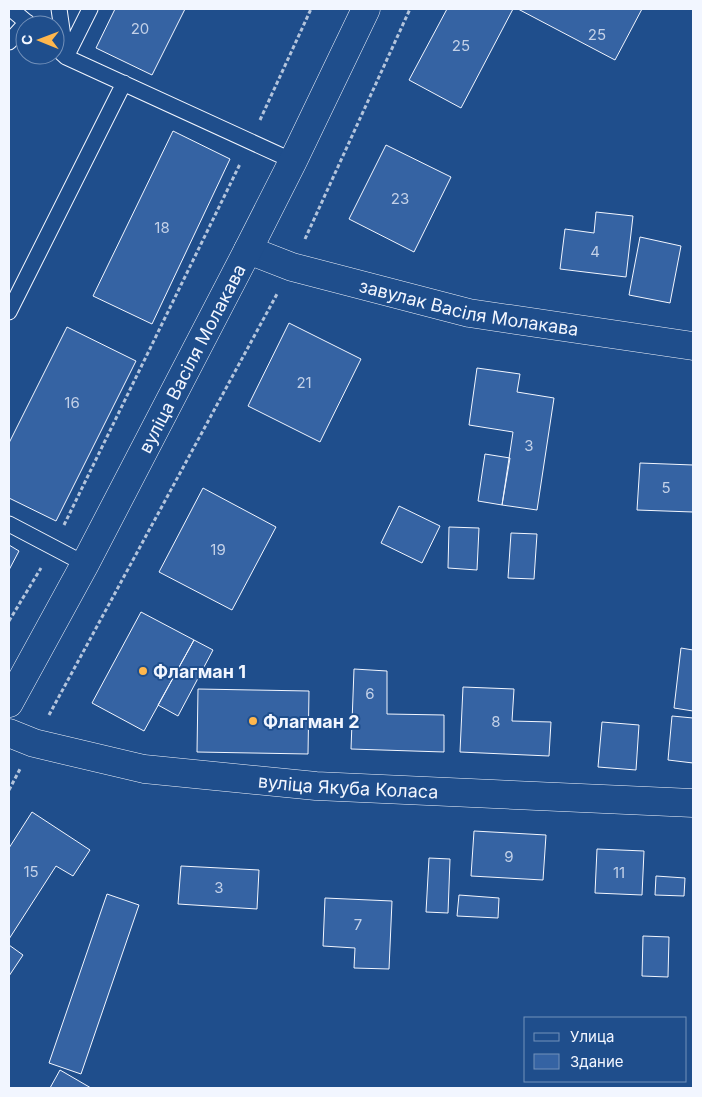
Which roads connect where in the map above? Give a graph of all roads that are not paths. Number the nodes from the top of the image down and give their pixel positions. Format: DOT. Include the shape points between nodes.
graph roads {
  1 [pos="90,9"];
  2 [pos="366,9"];
  3 [pos="65,46"];
  4 [pos="65,54"];
  5 [pos="124,83"];
  6 [pos="293,161"];
  7 [pos="248,250"];
  8 [pos="9,312"];
  9 [pos="693,346"];
  10 [pos="9,524"];
  11 [pos="85,564"];
  12 [pos="9,703"];
  13 [pos="9,733"];
  14 [pos="693,803"];
  1 -- 3 [label="lane"];
  2 -- 6 [label="street, вуліца Васіля Молакава"];
  4 -- 5 [label="lane"];
  5 -- 6 [label="lane"];
  5 -- 8 [label="lane"];
  6 -- 7 [label="street, вуліца Васіля Молакава"];
  7 -- 9 [label="street, завулак Васіля Молакава" via="292,267 469,313"];
  7 -- 11 [label="street, вуліца Васіля Молакава"];
  10 -- 11 [label="lane"];
  11 -- 12 [label="street, вуліца Васіля Молакава"];
  13 -- 14 [label="street, вуліца Якуба Коласа" via="34,743 144,769 316,786"];
}
